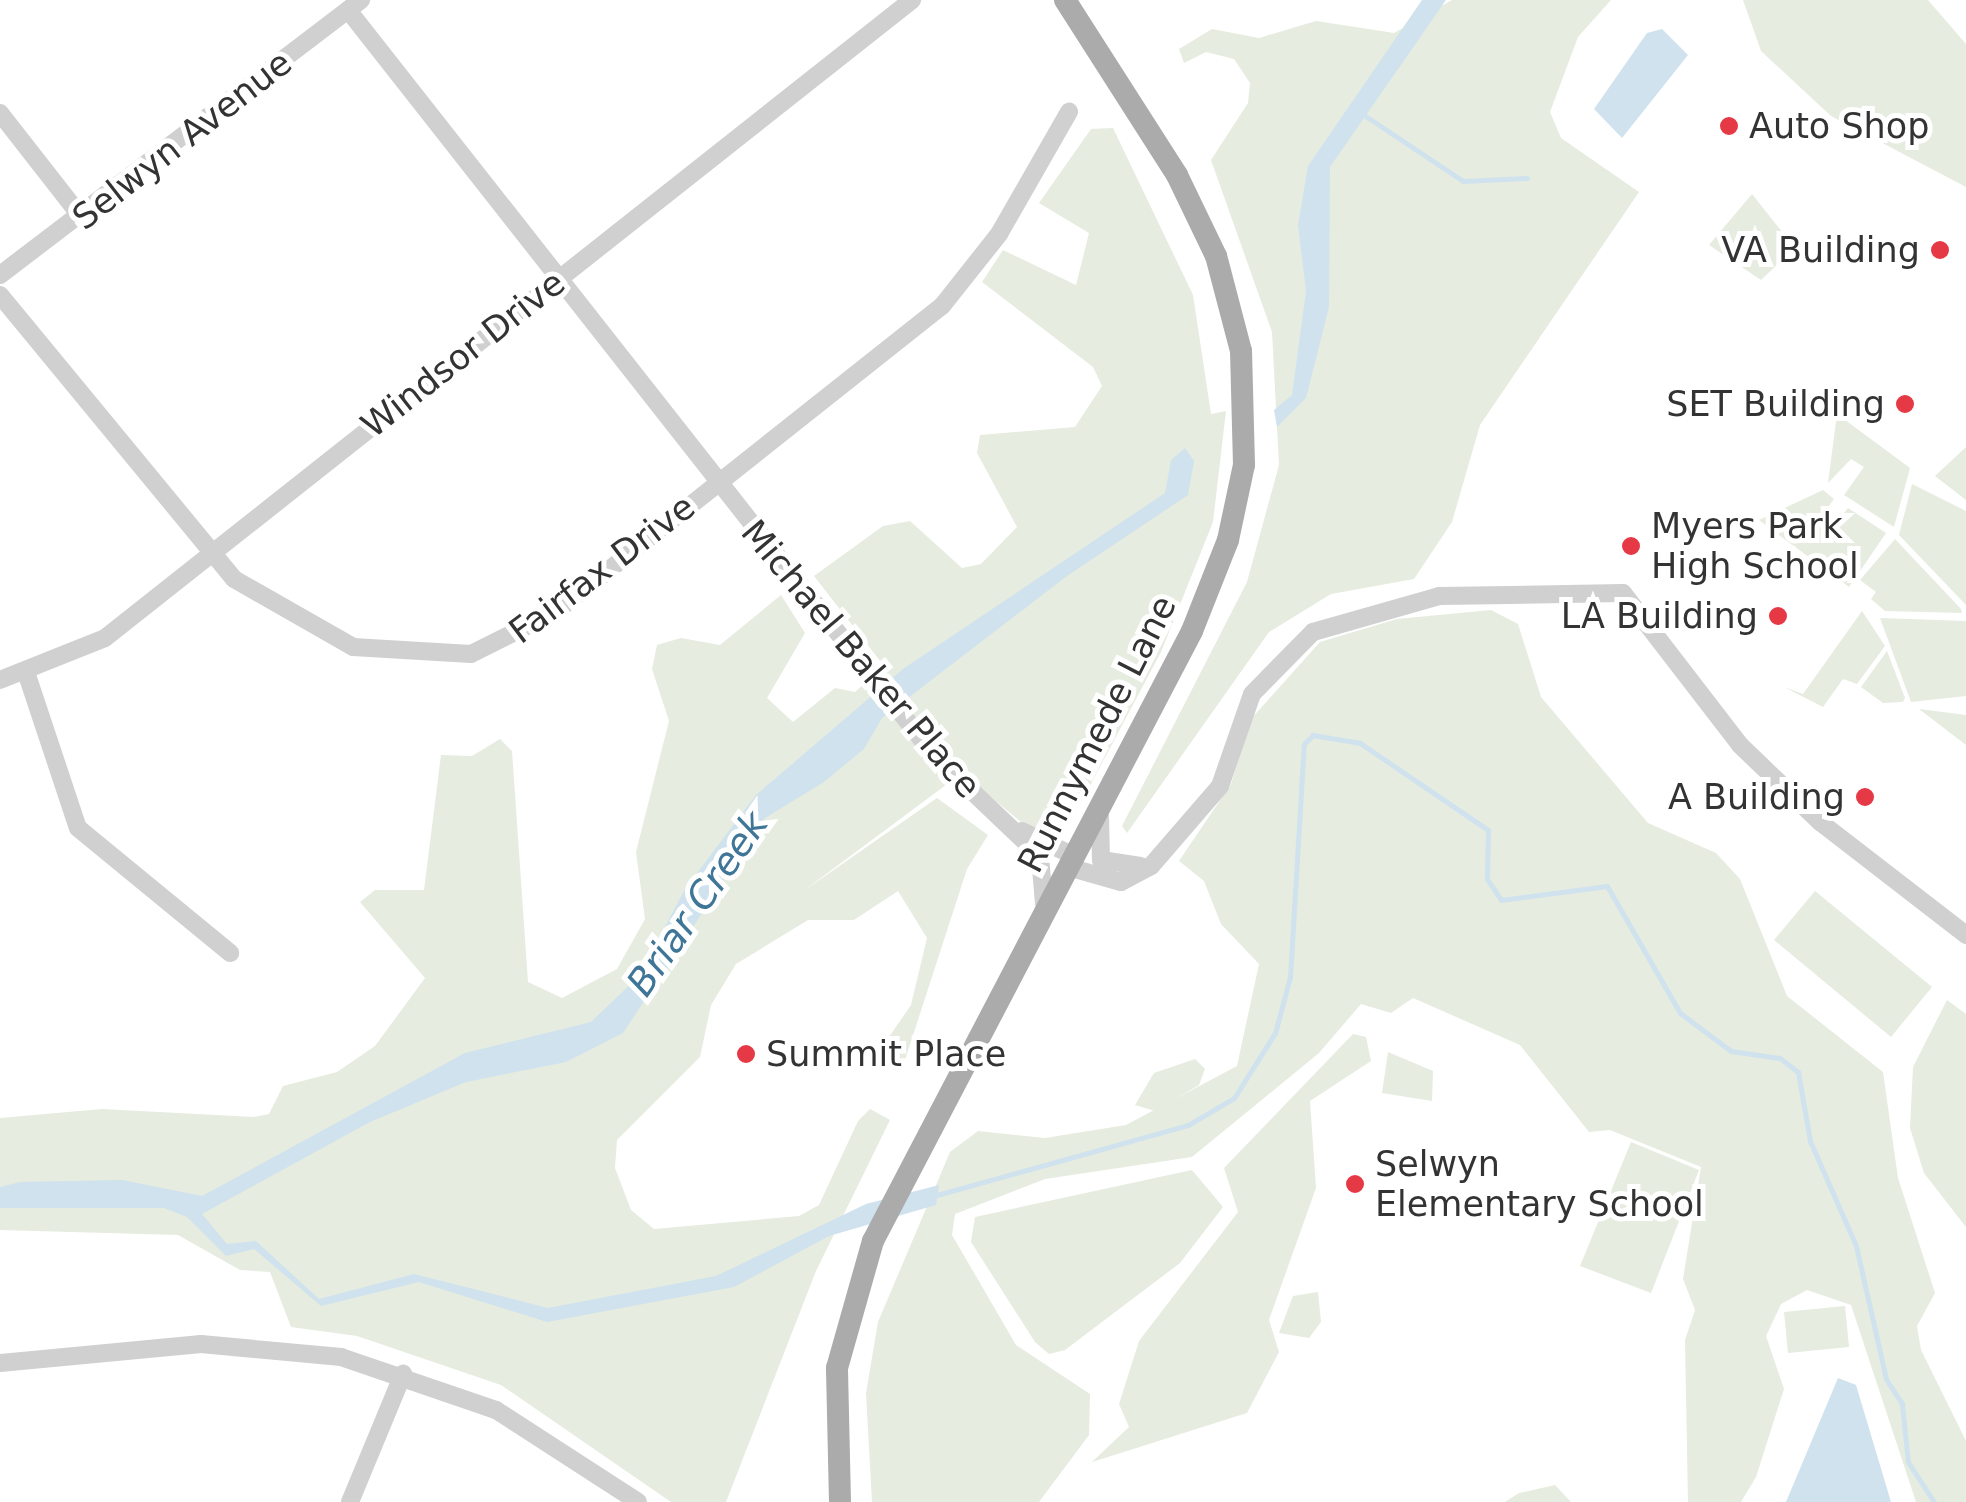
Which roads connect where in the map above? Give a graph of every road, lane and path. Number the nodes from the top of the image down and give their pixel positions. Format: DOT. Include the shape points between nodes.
graph roads {
  1 [pos="912,0"];
  2 [pos="1065,0"];
  3 [pos="355,5"];
  4 [pos="1069,112"];
  5 [pos="0,113"];
  6 [pos="82,218"];
  7 [pos="0,274"];
  8 [pos="558,280"];
  9 [pos="0,296"];
  10 [pos="717,484"];
  11 [pos="208,556"];
  12 [pos="26,672"];
  13 [pos="0,680"];
  14 [pos="1102,805"];
  15 [pos="1012,828"];
  16 [pos="1160,858"];
  17 [pos="1071,862"];
  18 [pos="1039,922"];
  19 [pos="1966,935"];
  20 [pos="230,953"];
  21 [pos="0,1362"];
  22 [pos="403,1374"];
  23 [pos="350,1502"];
  24 [pos="638,1502"];
  25 [pos="840,1502"];
  1 -- 8 [label="street, Windsor Drive"];
  2 -- 14 [label="main road, Runnymede Lane" via="1210,243 1235,320 1247,416 1239,492 1214,581"];
  3 -- 6 [label="street, Selwyn Avenue"];
  3 -- 8 [label="street, Michael Baker Place"];
  4 -- 10 [label="street, Fairfax Drive" via="951,296"];
  5 -- 6 [label="street"];
  6 -- 7 [label="street, Selwyn Avenue"];
  8 -- 10 [label="street, Michael Baker Place"];
  8 -- 11 [label="street, Windsor Drive"];
  9 -- 11 [label="street, Fairfax Drive"];
  10 -- 11 [label="street, Fairfax Drive" via="534,626 454,656 388,655 338,641"];
  10 -- 15 [label="street, Michael Baker Place" via="917,734"];
  11 -- 12 [label="street, Windsor Drive" via="94,646"];
  12 -- 13 [label="street, Windsor Drive"];
  12 -- 20 [label="street" via="78,828"];
  14 -- 16 [label="street" via="1096,845 1104,863 1127,869"];
  14 -- 17 [label="main road, Runnymede Lane"];
  15 -- 17 [label="street"];
  15 -- 18 [label="street, Michael Baker Place" via="1045,864"];
  16 -- 17 [label="street" via="1121,882"];
  16 -- 19 [label="street" via="1220,786 1252,694 1313,632 1438,596 1623,593 1740,745 1820,822"];
  17 -- 18 [label="main road, Runnymede Lane"];
  18 -- 25 [label="main road, Runnymede Lane" via="882,1220 856,1288 835,1389"];
  21 -- 22 [label="street" via="201,1344 310,1352"];
  22 -- 23 [label="street"];
  22 -- 24 [label="street" via="517,1420"];
}
